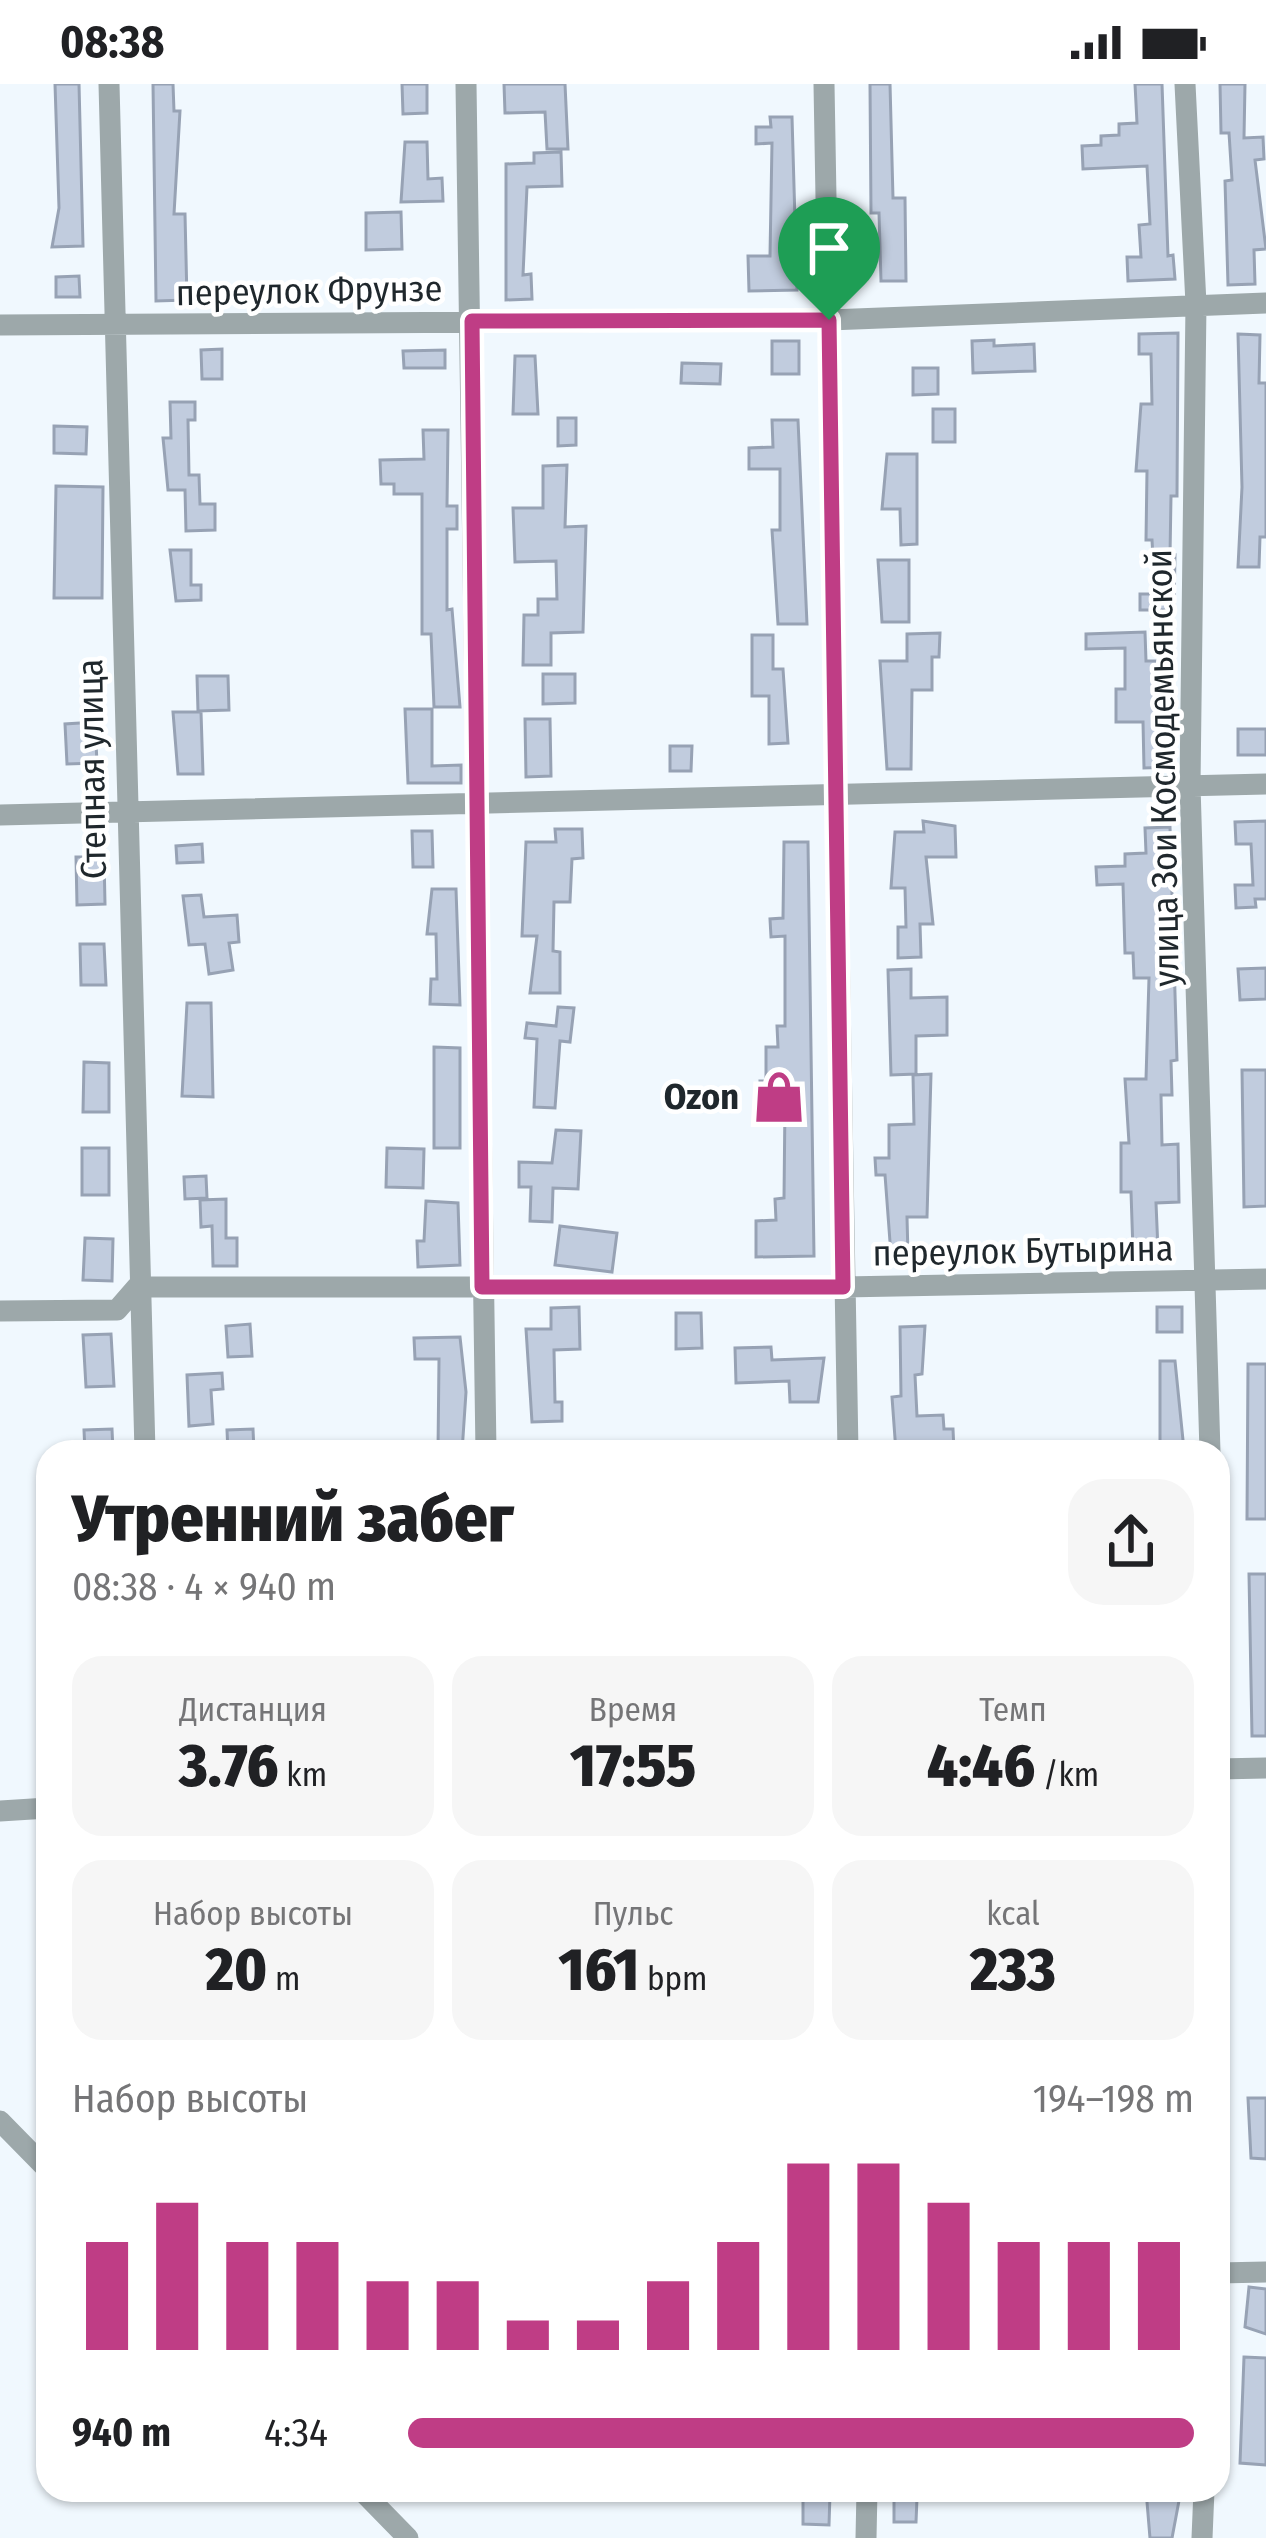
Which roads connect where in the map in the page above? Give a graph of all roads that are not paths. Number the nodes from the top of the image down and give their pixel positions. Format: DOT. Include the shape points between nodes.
graph roads {
  1 [pos="109,84"];
  2 [pos="466,84"];
  3 [pos="824,84"];
  4 [pos="1185,84"];
  5 [pos="1266,303"];
  6 [pos="1196,304"];
  7 [pos="829,320"];
  8 [pos="472,321"];
  9 [pos="0,326"];
  10 [pos="114,328"];
  11 [pos="1266,784"];
  12 [pos="1190,785"];
  13 [pos="833,794"];
  14 [pos="480,805"];
  15 [pos="126,813"];
  16 [pos="0,815"];
  17 [pos="1266,1279"];
  18 [pos="1209,1281"];
  19 [pos="137,1286"];
  20 [pos="482,1287"];
  21 [pos="843,1287"];
  22 [pos="0,1312"];
  23 [pos="145,1440"];
  24 [pos="486,1440"];
  25 [pos="848,1440"];
  26 [pos="1210,1440"];
  27 [pos="1266,1768"];
  28 [pos="1230,1769"];
  29 [pos="36,1809"];
  30 [pos="0,1811"];
  31 [pos="0,2121"];
  32 [pos="36,2158"];
  33 [pos="1266,2272"];
  34 [pos="1230,2273"];
  35 [pos="373,2502"];
  36 [pos="867,2502"];
  37 [pos="1204,2502"];
  38 [pos="408,2538"];
  39 [pos="866,2538"];
  40 [pos="1202,2538"];
  1 -- 10 [label="street, Степная улица"];
  2 -- 8 [label="street"];
  3 -- 7 [label="street"];
  4 -- 6 [label="street, улица Зои Космодемьянской"];
  5 -- 6 [label="street, переулок Фрунзе"];
  6 -- 7 [label="street, переулок Фрунзе"];
  6 -- 12 [label="street, улица Зои Космодемьянской"];
  7 -- 8 [label="street, переулок Фрунзе"];
  7 -- 13 [label="street"];
  8 -- 10 [label="street, переулок Фрунзе"];
  8 -- 14 [label="street"];
  9 -- 10 [label="street, переулок Фрунзе"];
  10 -- 15 [label="street, Степная улица"];
  11 -- 12 [label="street"];
  12 -- 13 [label="street"];
  12 -- 18 [label="street, улица Зои Космодемьянской"];
  13 -- 14 [label="street"];
  13 -- 21 [label="street"];
  14 -- 15 [label="street"];
  14 -- 20 [label="street"];
  15 -- 16 [label="street"];
  15 -- 19 [label="street, Степная улица"];
  17 -- 18 [label="street, переулок Бутырина"];
  18 -- 21 [label="street, переулок Бутырина"];
  18 -- 26 [label="street, улица Зои Космодемьянской"];
  19 -- 20 [label="street, переулок Бутырина"];
  19 -- 22 [label="street, переулок Бутырина" via="117,1310"];
  19 -- 23 [label="street, Степная улица"];
  20 -- 21 [label="street, переулок Бутырина"];
  20 -- 24 [label="street"];
  21 -- 25 [label="street"];
  27 -- 28 [label="street"];
  29 -- 30 [label="street"];
  31 -- 32 [label="street"];
  33 -- 34 [label="street"];
  35 -- 38 [label="street"];
  36 -- 39 [label="street"];
  37 -- 40 [label="street"];
}
